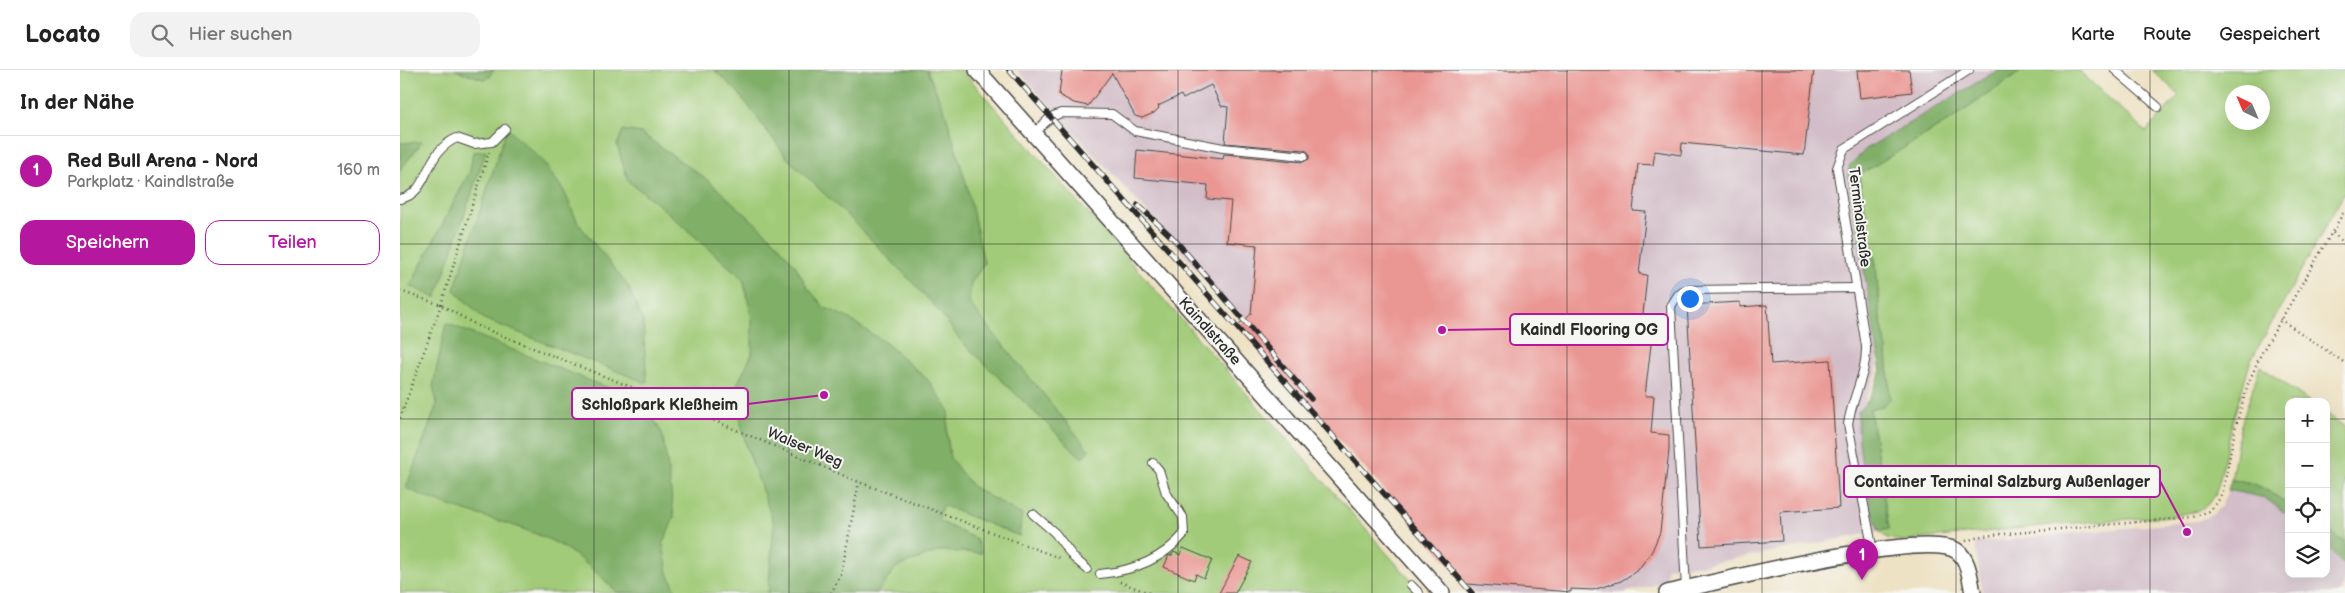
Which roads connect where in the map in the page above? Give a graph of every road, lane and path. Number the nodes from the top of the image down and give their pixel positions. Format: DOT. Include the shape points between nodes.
graph roads {
  1 [pos="977,70"];
  2 [pos="1969,70"];
  3 [pos="2116,70"];
  4 [pos="2158,107"];
  5 [pos="504,129"];
  6 [pos="1033,134"];
  7 [pos="492,142"];
  8 [pos="1304,156"];
  9 [pos="400,199"];
  10 [pos="2345,210"];
  11 [pos="2333,233"];
  12 [pos="2345,244"];
  13 [pos="1855,288"];
  14 [pos="400,291"];
  15 [pos="441,305"];
  16 [pos="2280,319"];
  17 [pos="2345,364"];
  18 [pos="400,418"];
  19 [pos="1153,463"];
  20 [pos="859,482"];
  21 [pos="1033,514"];
  22 [pos="1873,551"];
  23 [pos="1957,551"];
  24 [pos="1088,569"];
  25 [pos="1100,574"];
  26 [pos="1411,585"];
  27 [pos="1686,589"];
  28 [pos="830,593"];
  29 [pos="1149,593"];
  30 [pos="1419,593"];
  31 [pos="1442,593"];
  32 [pos="1667,593"];
  33 [pos="1972,593"];
  1 -- 6 [label="street, Kaindlstraße"];
  2 -- 13 [label="lane, Terminalstraße" via="1844,148 1836,168"];
  3 -- 4 [label="lane"];
  5 -- 7 [label="lane"];
  6 -- 8 [label="lane" via="1051,117 1062,113 1112,114 1135,131 1223,148"];
  6 -- 31 [label="street, Kaindlstraße"];
  7 -- 9 [label="lane" via="474,144 457,138 448,142 433,157 419,188 409,198"];
  7 -- 15 [label="path"];
  10 -- 11 [label="path"];
  11 -- 12 [label="path"];
  11 -- 16 [label="path"];
  13 -- 22 [label="lane, Terminalstraße" via="1866,346 1866,364 1850,407 1848,424"];
  13 -- 27 [label="lane" via="1686,290 1671,306"];
  14 -- 15 [label="path, Walser Weg"];
  15 -- 18 [label="path"];
  15 -- 20 [label="path, Walser Weg" via="478,326"];
  16 -- 17 [label="path"];
  16 -- 23 [label="path" via="2248,384 2223,490 2218,503 2209,510 2194,517 1982,536 1968,539"];
  19 -- 25 [label="lane" via="1159,470 1166,493 1182,517 1184,534 1174,546 1144,564 1127,571"];
  20 -- 24 [label="path, Walser Weg"];
  20 -- 28 [label="path" via="841,576"];
  21 -- 24 [label="lane"];
  22 -- 23 [label="street" via="1938,547"];
  22 -- 27 [label="street" via="1809,561"];
  23 -- 33 [label="street" via="1967,564"];
  25 -- 29 [label="path"];
  26 -- 30 [label="lane"];
  27 -- 32 [label="street"];
}
